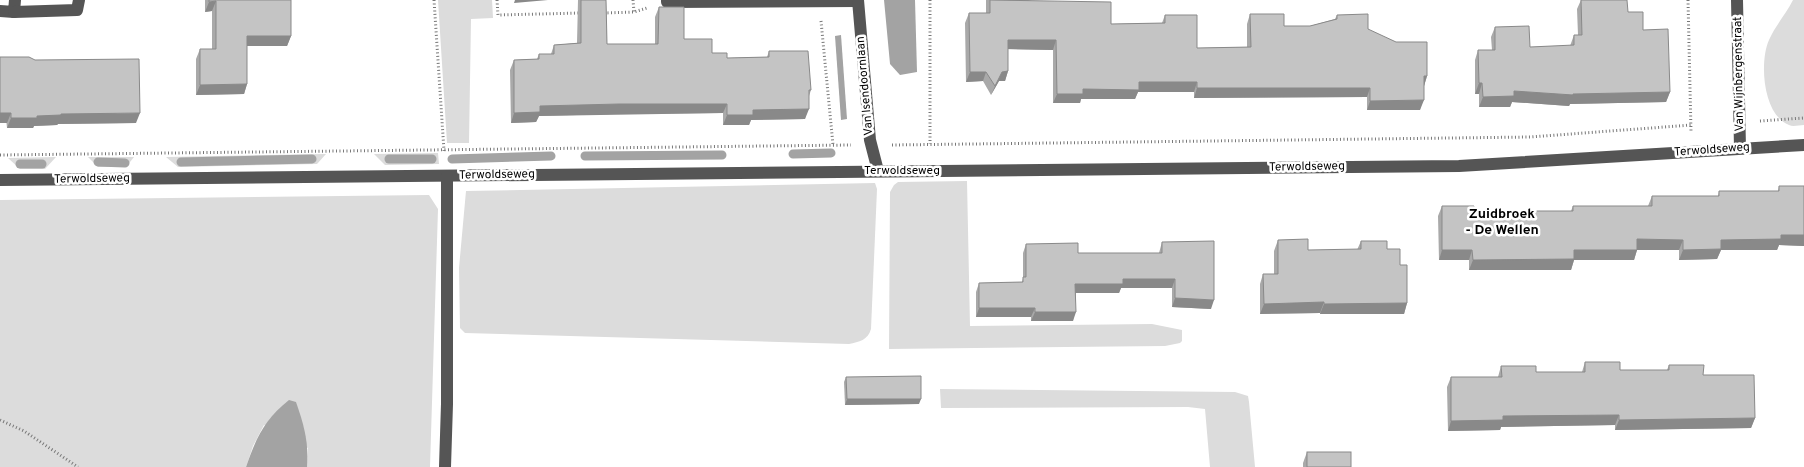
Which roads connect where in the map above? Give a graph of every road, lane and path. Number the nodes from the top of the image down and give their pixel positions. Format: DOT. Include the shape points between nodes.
graph roads {
  1 [pos="79,0"];
  2 [pos="434,0"];
  3 [pos="497,0"];
  4 [pos="633,0"];
  5 [pos="930,0"];
  6 [pos="1688,0"];
  7 [pos="1737,0"];
  8 [pos="667,1"];
  9 [pos="819,1"];
  10 [pos="858,1"];
  11 [pos="14,6"];
  12 [pos="0,12"];
  13 [pos="634,12"];
  14 [pos="586,13"];
  15 [pos="595,13"];
  16 [pos="1804,118"];
  17 [pos="1739,122"];
  18 [pos="1691,125"];
  19 [pos="930,144"];
  20 [pos="833,145"];
  21 [pos="871,145"];
  22 [pos="1804,145"];
  23 [pos="1740,148"];
  24 [pos="444,150"];
  25 [pos="1691,152"];
  26 [pos="0,155"];
  27 [pos="878,171"];
  28 [pos="447,176"];
  29 [pos="0,180"];
  30 [pos="0,420"];
  31 [pos="78,467"];
  32 [pos="444,467"];
  1 -- 11 [label="street" via="77,10"];
  2 -- 24 [label="path"];
  3 -- 14 [label="path" via="498,15"];
  4 -- 13 [label="path"];
  5 -- 19 [label="path"];
  6 -- 18 [label="path"];
  7 -- 17 [label="street, Van Wijnbergenstraat"];
  8 -- 9 [label="street"];
  8 -- 13 [label="path"];
  9 -- 10 [label="street"];
  9 -- 20 [label="path"];
  10 -- 21 [label="street, Van Isendoornlaan"];
  11 -- 12 [label="street"];
  13 -- 15 [label="path"];
  16 -- 17 [label="path"];
  17 -- 23 [label="street, Van Wijnbergenstraat"];
  18 -- 19 [label="path" via="1530,137"];
  18 -- 25 [label="path"];
  19 -- 21 [label="path"];
  20 -- 21 [label="path"];
  20 -- 24 [label="path"];
  21 -- 27 [label="street, Van Isendoornlaan"];
  22 -- 23 [label="street, Terwoldseweg"];
  23 -- 25 [label="street, Terwoldseweg"];
  24 -- 26 [label="path"];
  24 -- 28 [label="path"];
  25 -- 27 [label="street, Terwoldseweg" via="1459,166"];
  27 -- 28 [label="street, Terwoldseweg"];
  28 -- 29 [label="street, Terwoldseweg"];
  28 -- 32 [label="street"];
  30 -- 31 [label="path" via="24,431"];
}
